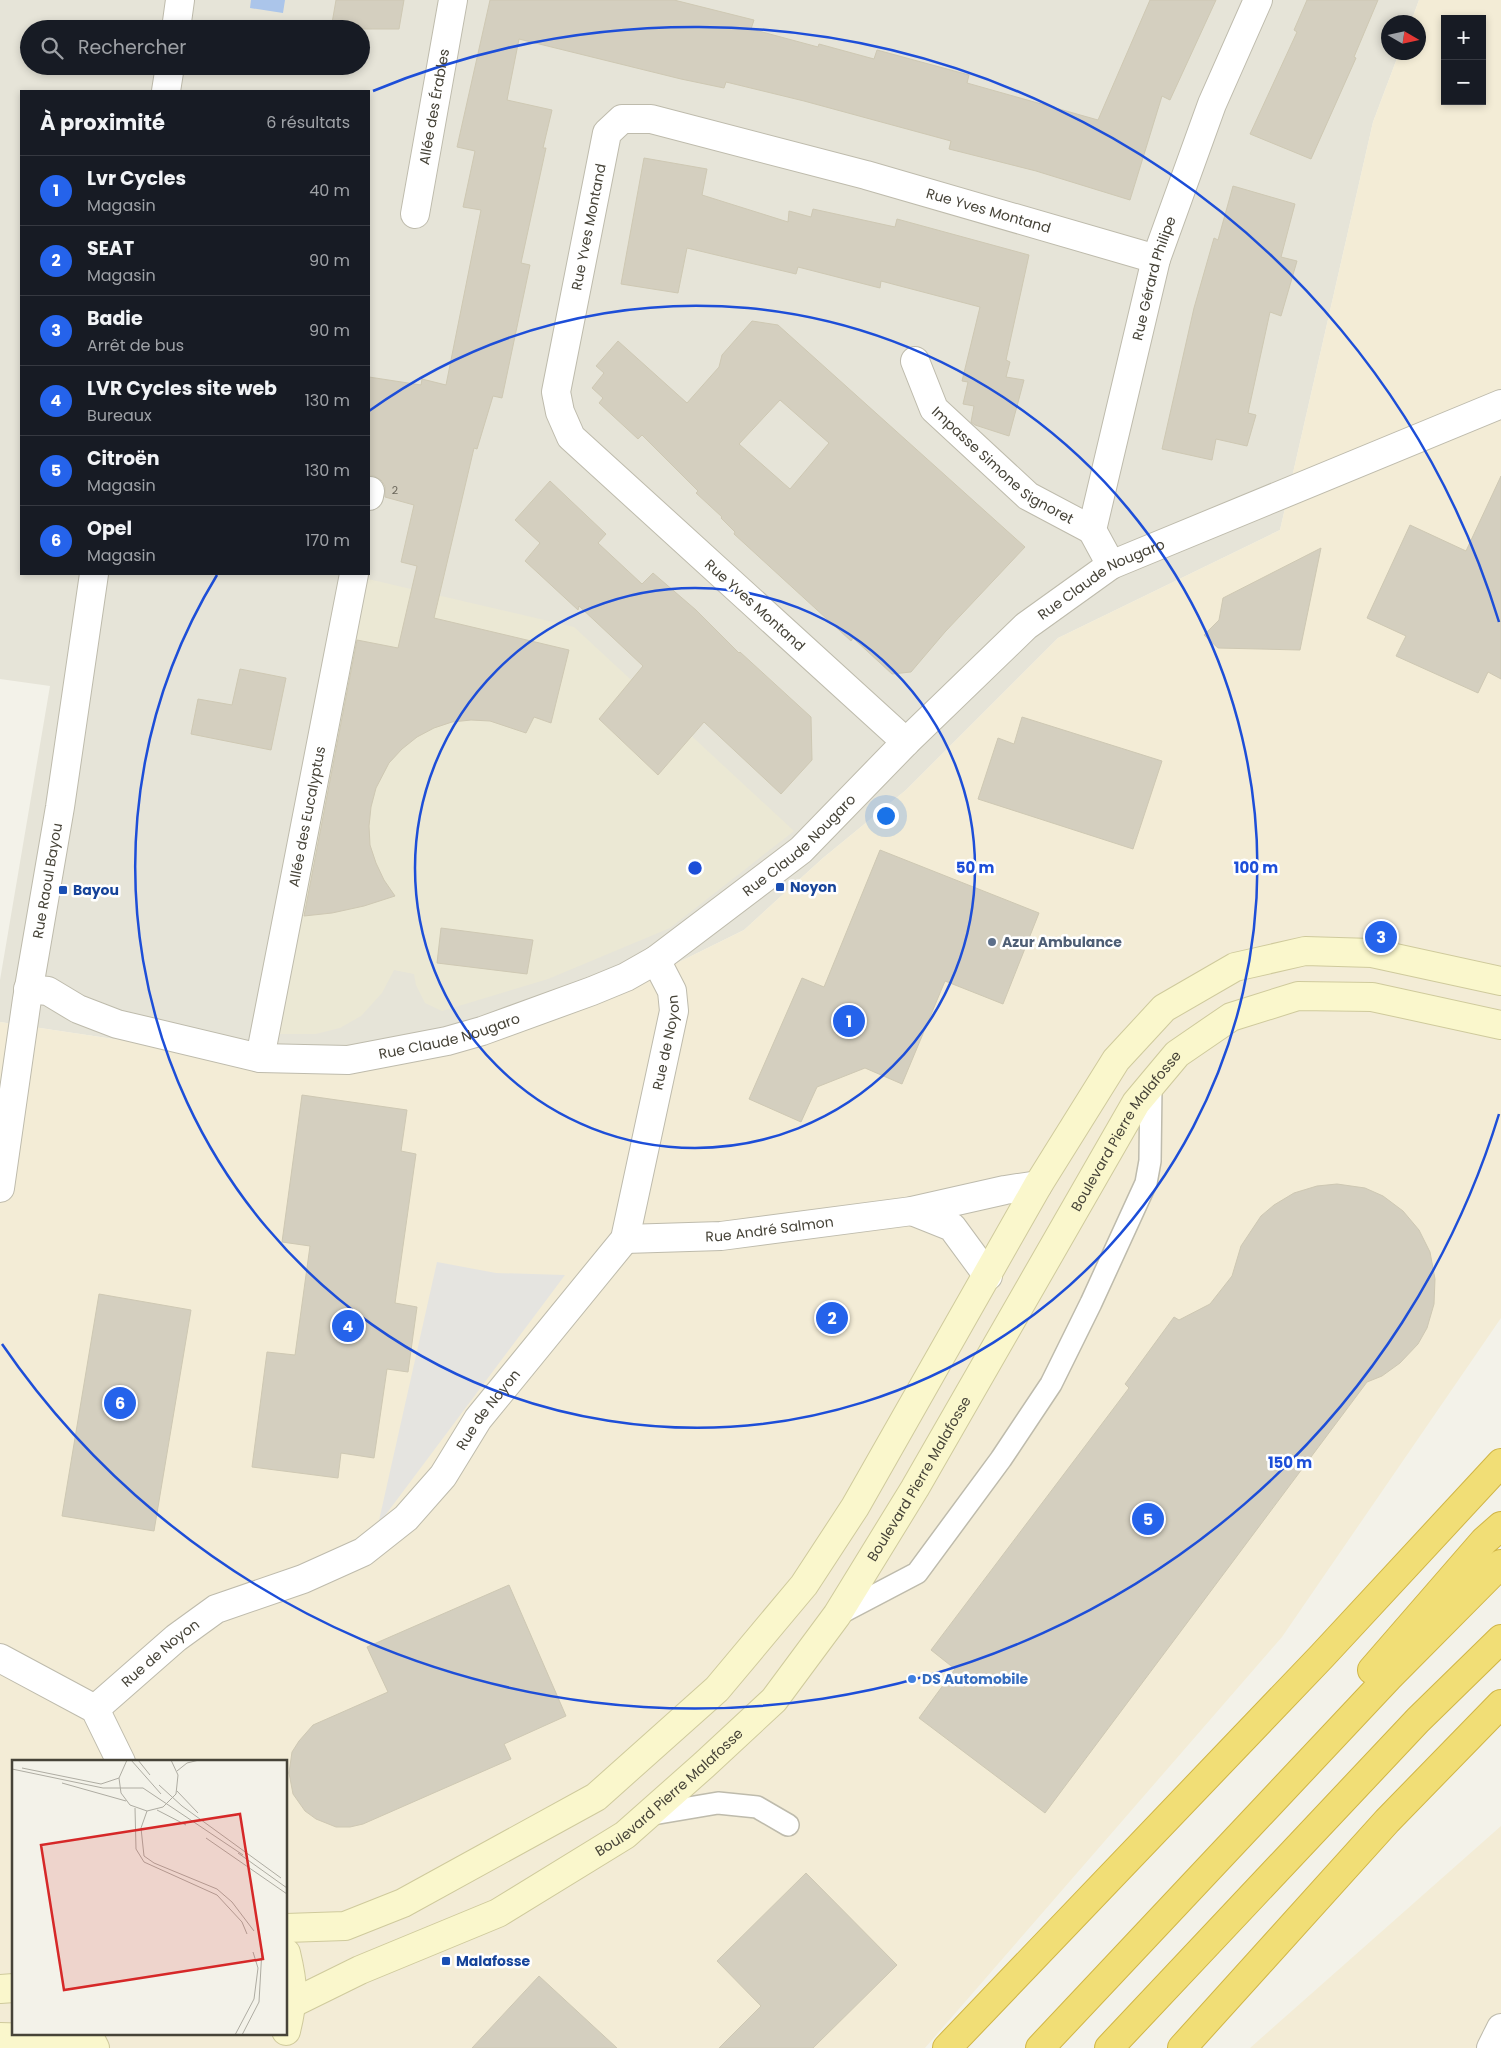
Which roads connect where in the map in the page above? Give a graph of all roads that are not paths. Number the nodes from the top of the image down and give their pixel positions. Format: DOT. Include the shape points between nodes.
graph roads {
  1 [pos="180,0"];
  2 [pos="453,0"];
  3 [pos="1258,0"];
  4 [pos="177,20"];
  5 [pos="169,75"];
  6 [pos="166,90"];
  7 [pos="415,214"];
  8 [pos="1156,259"];
  9 [pos="914,361"];
  10 [pos="1501,404"];
  11 [pos="1092,530"];
  12 [pos="1111,565"];
  13 [pos="94,575"];
  14 [pos="354,575"];
  15 [pos="906,742"];
  16 [pos="656,960"];
  17 [pos="1501,981"];
  18 [pos="28,989"];
  19 [pos="1501,1025"];
  20 [pos="260,1058"];
  21 [pos="1151,1086"];
  22 [pos="1038,1185"];
  23 [pos="0,1188"];
  24 [pos="912,1211"];
  25 [pos="625,1239"];
  26 [pos="988,1276"];
  27 [pos="1501,1463"];
  28 [pos="1501,1526"];
  29 [pos="1501,1564"];
  30 [pos="837,1615"];
  31 [pos="1501,1639"];
  32 [pos="0,1658"];
  33 [pos="1501,1704"];
  34 [pos="95,1709"];
  35 [pos="119,1760"];
  36 [pos="647,1815"];
  37 [pos="788,1825"];
  38 [pos="288,1928"];
  39 [pos="288,1961"];
  40 [pos="293,2003"];
  41 [pos="1076,2012"];
  42 [pos="288,2024"];
  43 [pos="1501,2028"];
  44 [pos="89,2036"];
  45 [pos="284,2036"];
  46 [pos="0,2037"];
  47 [pos="71,2048"];
  48 [pos="95,2048"];
  49 [pos="277,2048"];
  50 [pos="947,2048"];
  51 [pos="1040,2048"];
  52 [pos="1109,2048"];
  53 [pos="1182,2048"];
  54 [pos="1491,2048"];
  1 -- 4 [label="street"];
  2 -- 7 [label="street, Allée des Érables"];
  3 -- 8 [label="street, Rue Gérard Philipe" via="1212,104"];
  5 -- 6 [label="street"];
  8 -- 11 [label="street, Rue Gérard Philipe"];
  8 -- 15 [label="street, Rue Yves Montand" via="866,174 651,119 622,119 608,133 556,392 560,412 571,437"];
  9 -- 11 [label="street, Impasse Simone Signoret" via="934,409 1028,496"];
  10 -- 12 [label="street, Rue Claude Nougaro"];
  11 -- 12 [label="street"];
  12 -- 15 [label="street, Rue Claude Nougaro" via="1026,626"];
  13 -- 18 [label="street, Rue Raoul Bayou" via="60,807"];
  14 -- 20 [label="street, Allée des Eucalyptus"];
  15 -- 16 [label="street, Rue Claude Nougaro" via="801,850"];
  16 -- 20 [label="street, Rue Claude Nougaro" via="592,991 447,1041 348,1060"];
  16 -- 25 [label="street, Rue de Noyon" via="672,990 674,1011"];
  17 -- 22 [label="street" via="1372,953 1305,951 1235,967 1164,1008 1116,1060"];
  18 -- 20 [label="street, Rue Claude Nougaro" via="48,991 78,1009 117,1024"];
  18 -- 23 [label="street, Rue Raoul Bayou"];
  19 -- 21 [label="street, Boulevard Pierre Malafosse" via="1372,997 1298,996 1231,1017 1177,1054"];
  21 -- 30 [label="street, Boulevard Pierre Malafosse" via="1136,1103 915,1488"];
  21 -- 30 [label="lane" via="1150,1161 1146,1183 1051,1384 1001,1459 917,1573"];
  22 -- 24 [label="street, Rue André Salmon"];
  22 -- 26 [label="street"];
  24 -- 25 [label="street, Rue André Salmon" via="721,1236"];
  24 -- 26 [label="street, Rue André Salmon" via="952,1227"];
  25 -- 34 [label="street, Rue de Noyon" via="478,1419 443,1476 406,1518 363,1552 303,1579 216,1609 176,1638"];
  26 -- 38 [label="street" via="855,1507 804,1585 717,1689 596,1797 404,1903 345,1926"];
  27 -- 50 [label="highway" via="1322,1656"];
  28 -- 41 [label="highway" via="1484,1541"];
  29 -- 41 [label="highway" via="1389,1678"];
  30 -- 36 [label="street, Boulevard Pierre Malafosse" via="774,1700"];
  31 -- 52 [label="highway" via="1418,1720"];
  32 -- 34 [label="street"];
  33 -- 53 [label="highway" via="1387,1821"];
  34 -- 35 [label="street"];
  36 -- 37 [label="lane" via="718,1803 757,1807"];
  36 -- 40 [label="street, Boulevard Pierre Malafosse" via="625,1835 498,1912 360,1970"];
  39 -- 40 [label="street"];
  40 -- 42 [label="street"];
  41 -- 51 [label="highway"];
  43 -- 54 [label="street"];
  44 -- 48 [label="street"];
  45 -- 49 [label="street"];
  46 -- 47 [label="street" via="34,2038"];
}
